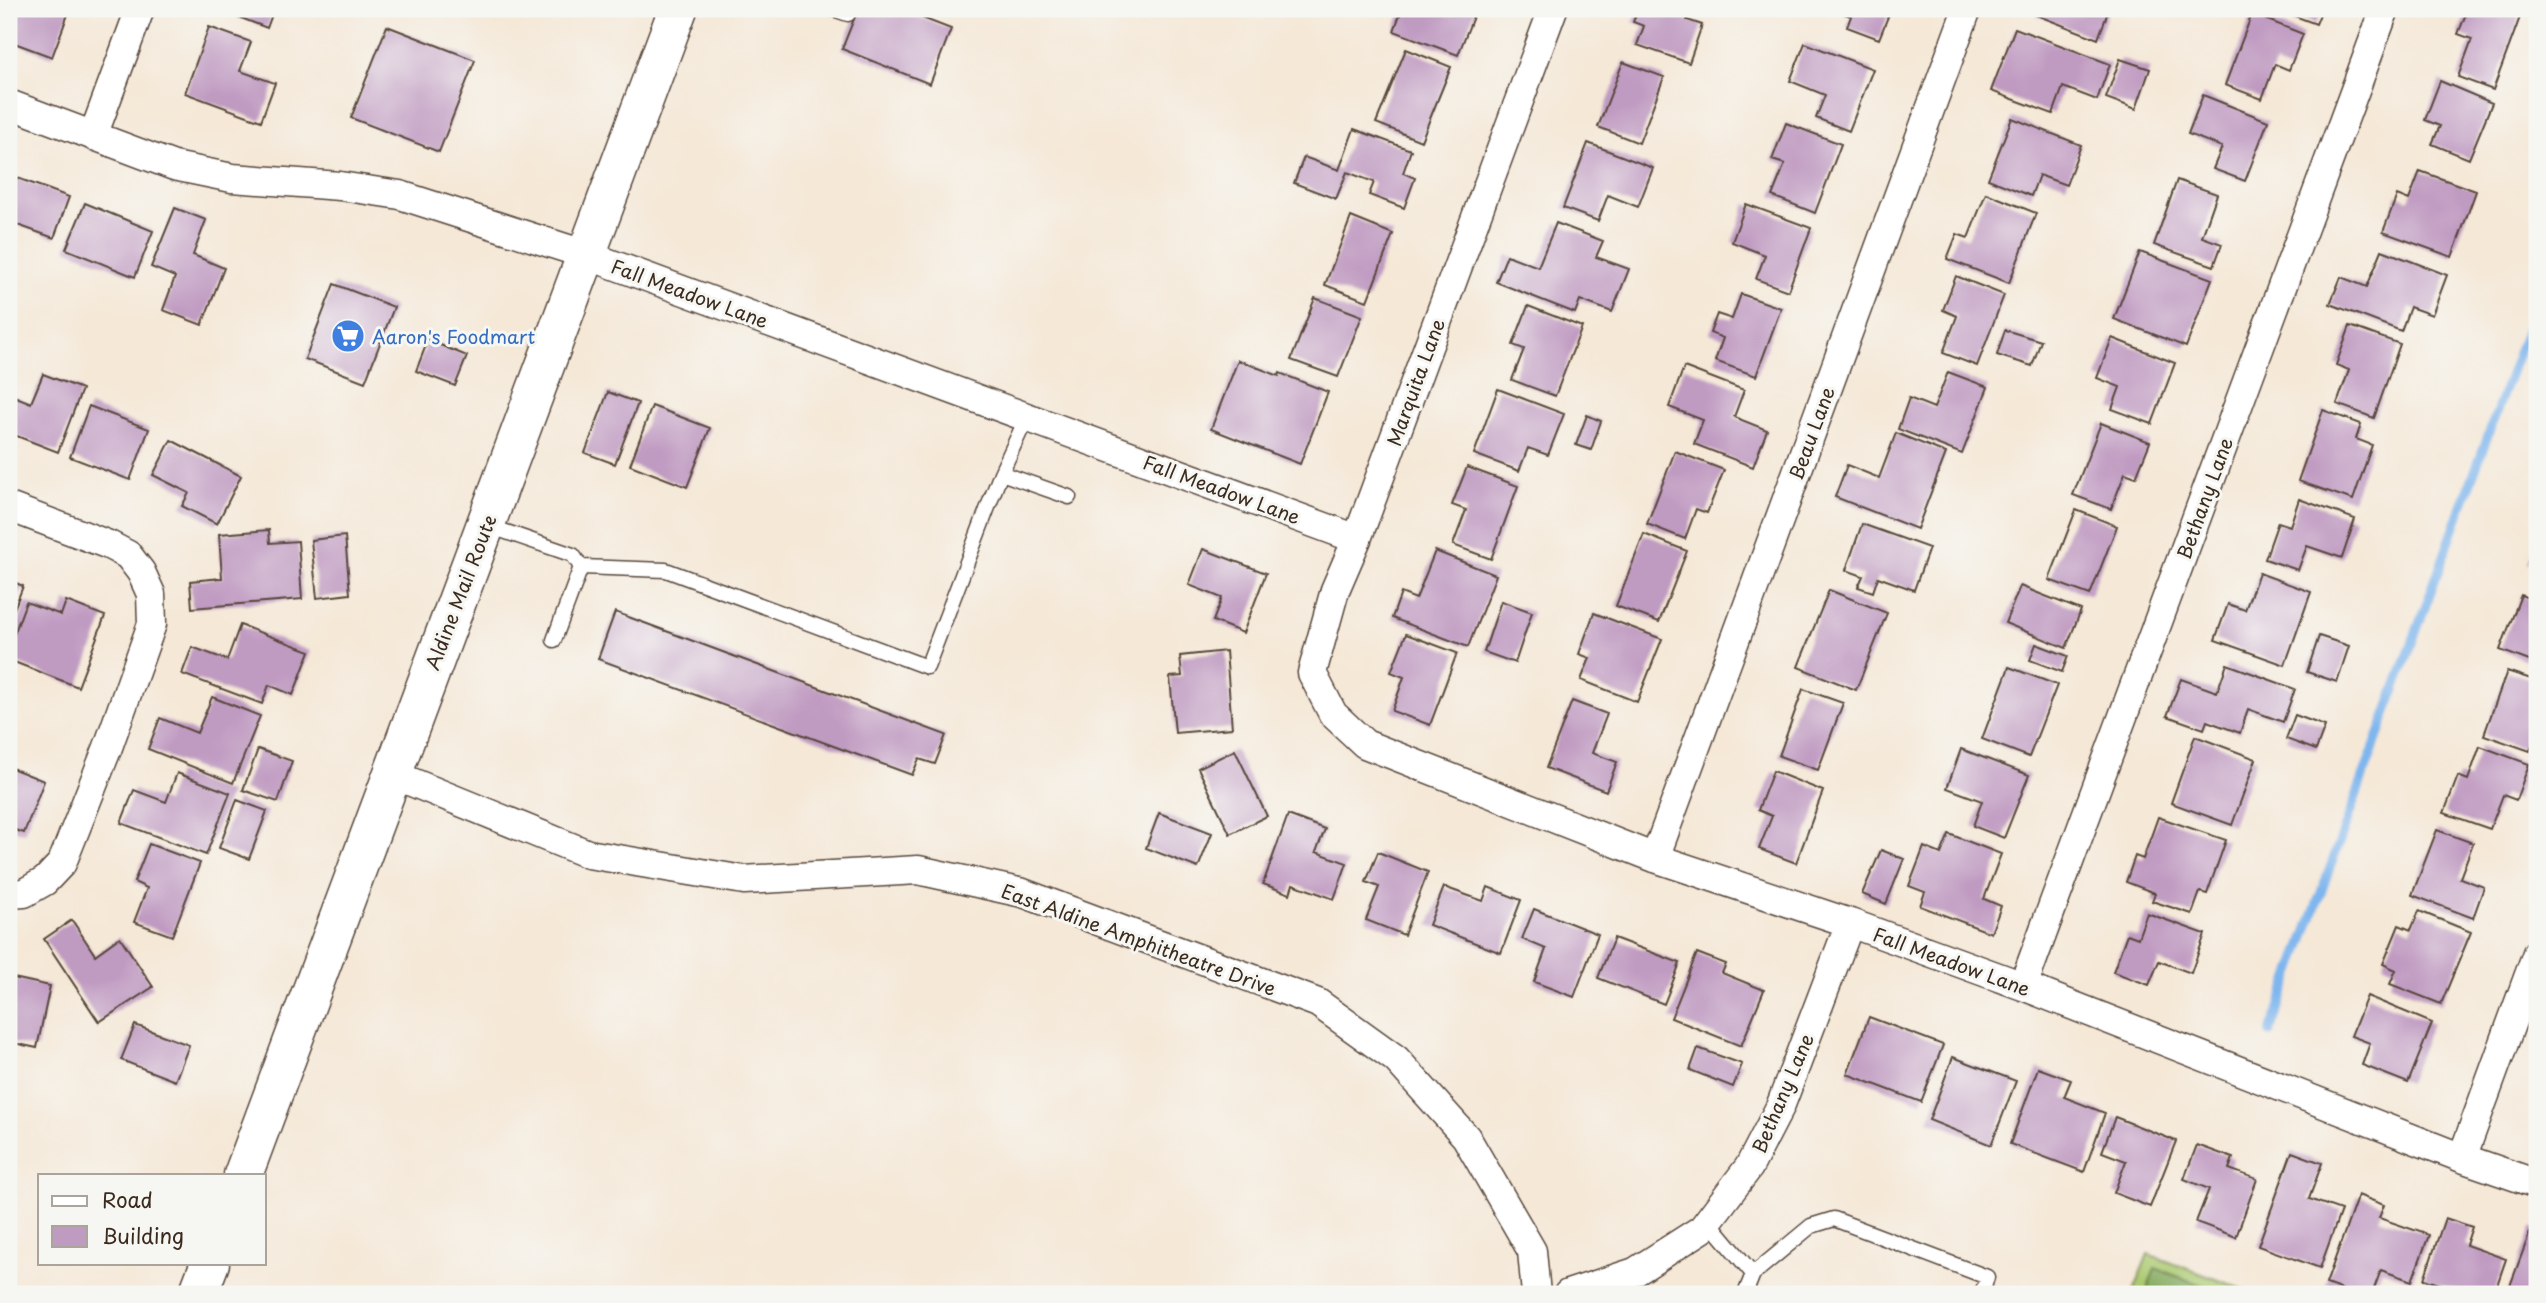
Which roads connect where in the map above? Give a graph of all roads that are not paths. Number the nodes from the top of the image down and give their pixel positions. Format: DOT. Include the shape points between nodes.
graph roads {
  1 [pos="140,9"];
  2 [pos="678,9"];
  3 [pos="833,9"];
  4 [pos="1553,9"];
  5 [pos="1967,9"];
  6 [pos="2385,9"];
  7 [pos="848,14"];
  8 [pos="9,104"];
  9 [pos="93,136"];
  10 [pos="587,255"];
  11 [pos="1027,417"];
  12 [pos="1001,473"];
  13 [pos="1069,497"];
  14 [pos="9,507"];
  15 [pos="485,524"];
  16 [pos="1357,539"];
  17 [pos="581,567"];
  18 [pos="554,640"];
  19 [pos="1365,744"];
  20 [pos="392,774"];
  21 [pos="1655,858"];
  22 [pos="9,894"];
  23 [pos="1850,923"];
  24 [pos="2537,953"];
  25 [pos="2023,986"];
  26 [pos="2462,1158"];
  27 [pos="243,1174"];
  28 [pos="2537,1184"];
  29 [pos="1708,1220"];
  30 [pos="210,1264"];
  31 [pos="1753,1273"];
  32 [pos="198,1294"];
  33 [pos="1536,1294"];
  34 [pos="1568,1294"];
  35 [pos="1745,1294"];
  36 [pos="1982,1294"];
  1 -- 9 [label="street"];
  2 -- 10 [label="main road, Aldine Mail Route"];
  3 -- 7 [label="lane"];
  4 -- 16 [label="street, Marquita Lane"];
  5 -- 21 [label="street, Beau Lane"];
  6 -- 25 [label="street, Bethany Lane"];
  8 -- 9 [label="street, Fall Meadow Lane"];
  9 -- 10 [label="street, Fall Meadow Lane" via="174,166 232,178 400,195"];
  10 -- 11 [label="street, Fall Meadow Lane"];
  10 -- 15 [label="main road, Aldine Mail Route"];
  11 -- 12 [label="lane"];
  11 -- 16 [label="street, Fall Meadow Lane"];
  12 -- 13 [label="lane"];
  12 -- 17 [label="lane" via="927,667 666,570"];
  14 -- 22 [label="street" via="128,555 151,594 152,624 62,863 45,881 24,893"];
  15 -- 17 [label="lane" via="573,555"];
  15 -- 20 [label="main road, Aldine Mail Route"];
  16 -- 19 [label="street, Marquita Lane" via="1335,590 1312,673 1334,714"];
  17 -- 18 [label="lane"];
  19 -- 21 [label="street, Fall Meadow Lane"];
  20 -- 27 [label="main road, Aldine Mail Route"];
  20 -- 33 [label="street, East Aldine Amphitheatre Drive" via="588,854 744,880 918,870 1023,894 1318,1003 1396,1059 1466,1137 1532,1251"];
  21 -- 23 [label="street, Fall Meadow Lane"];
  23 -- 25 [label="street, Fall Meadow Lane"];
  23 -- 29 [label="street, Bethany Lane" via="1780,1107 1749,1167"];
  24 -- 26 [label="street"];
  25 -- 26 [label="street, Fall Meadow Lane"];
  26 -- 28 [label="street, Fall Meadow Lane"];
  29 -- 31 [label="lane"];
  29 -- 34 [label="street, Bethany Lane" via="1702,1229 1635,1272"];
  30 -- 32 [label="main road"];
  31 -- 35 [label="lane"];
  31 -- 36 [label="lane" via="1811,1226 1834,1219 1987,1277"];
}
